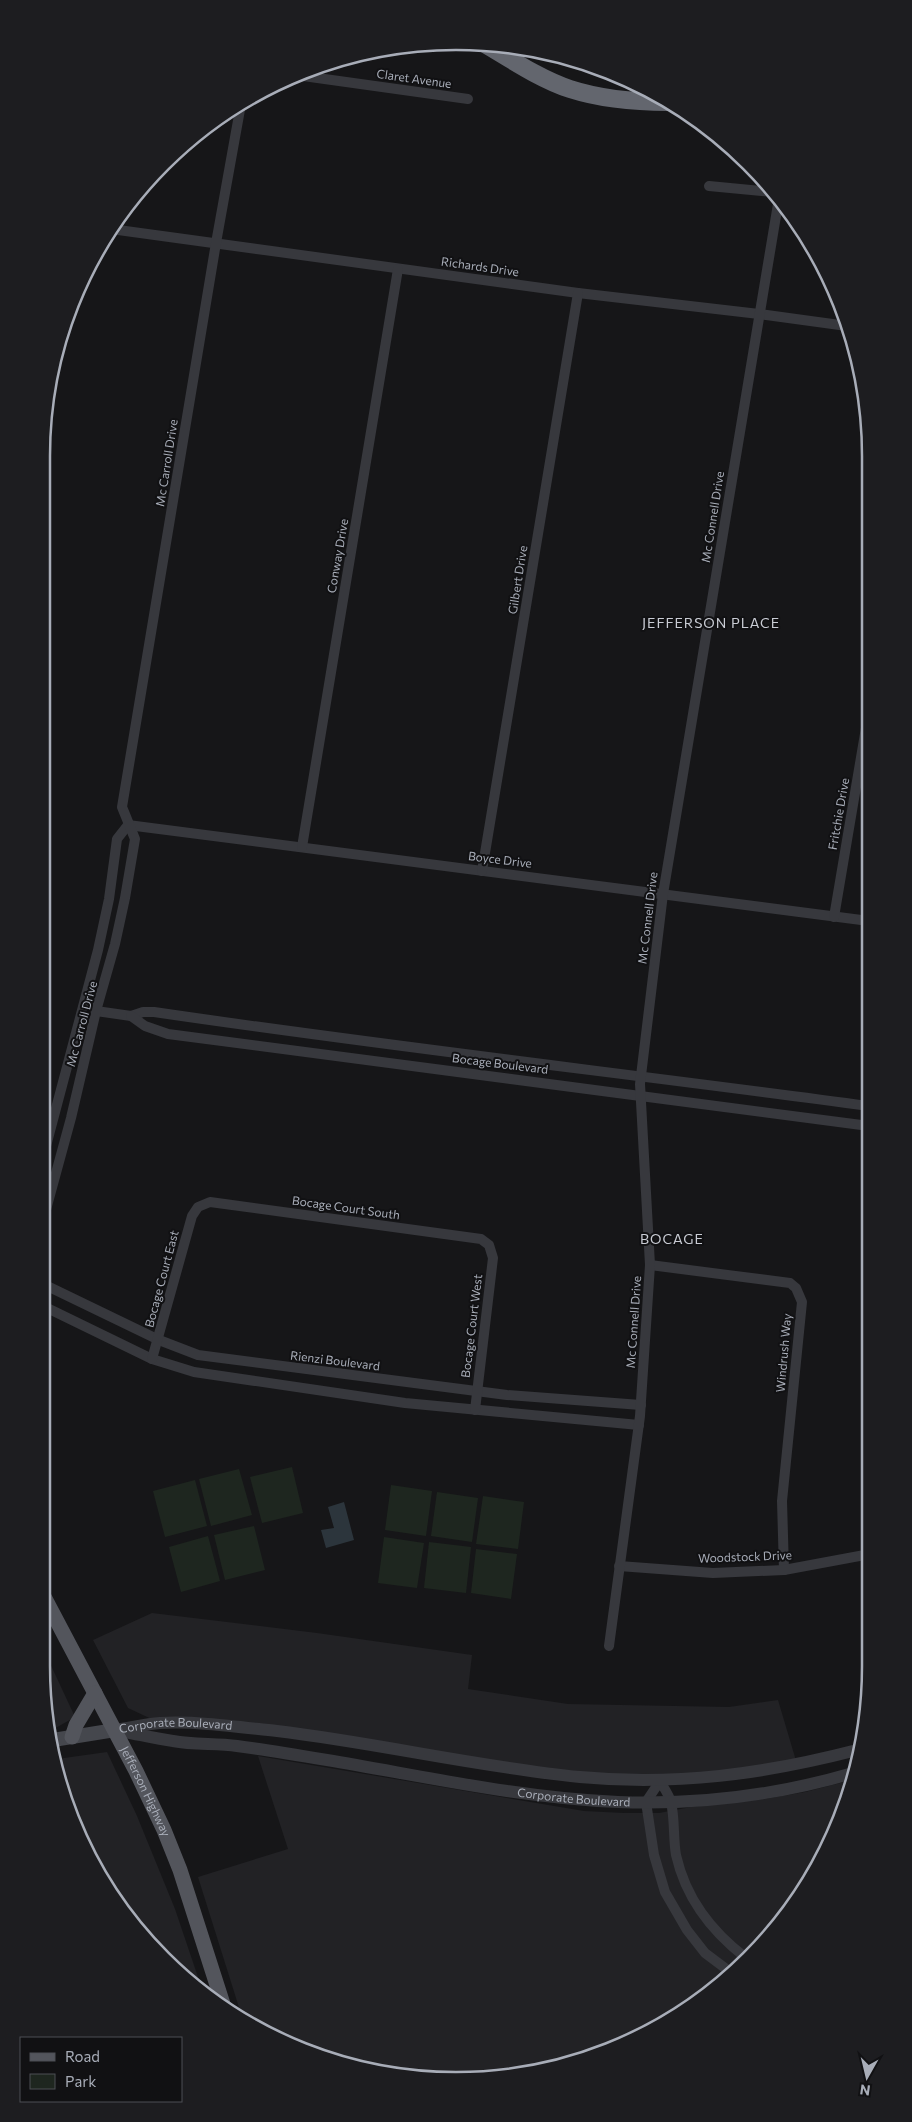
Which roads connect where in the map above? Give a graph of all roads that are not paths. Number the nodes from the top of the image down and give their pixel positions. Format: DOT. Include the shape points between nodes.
graph roads {
  1 [pos="499,52"];
  2 [pos="311,77"];
  3 [pos="468,99"];
  4 [pos="653,101"];
  5 [pos="240,112"];
  6 [pos="709,186"];
  7 [pos="764,191"];
  8 [pos="777,208"];
  9 [pos="118,230"];
  10 [pos="216,242"];
  11 [pos="398,269"];
  12 [pos="578,293"];
  13 [pos="759,314"];
  14 [pos="840,325"];
  15 [pos="862,751"];
  16 [pos="128,825"];
  17 [pos="302,847"];
  18 [pos="482,870"];
  19 [pos="663,894"];
  20 [pos="834,917"];
  21 [pos="862,920"];
  22 [pos="96,1011"];
  23 [pos="131,1016"];
  24 [pos="641,1076"];
  25 [pos="641,1094"];
  26 [pos="862,1105"];
  27 [pos="862,1125"];
  28 [pos="50,1131"];
  29 [pos="50,1195"];
  30 [pos="198,1207"];
  31 [pos="490,1245"];
  32 [pos="650,1265"];
  33 [pos="50,1287"];
  34 [pos="50,1309"];
  35 [pos="159,1340"];
  36 [pos="152,1359"];
  37 [pos="477,1391"];
  38 [pos="641,1405"];
  39 [pos="475,1410"];
  40 [pos="639,1426"];
  41 [pos="862,1555"];
  42 [pos="619,1566"];
  43 [pos="784,1570"];
  44 [pos="50,1608"];
  45 [pos="609,1646"];
  46 [pos="96,1693"];
  47 [pos="115,1730"];
  48 [pos="72,1737"];
  49 [pos="57,1740"];
  50 [pos="853,1751"];
  51 [pos="847,1775"];
  52 [pos="660,1782"];
  53 [pos="671,1801"];
  54 [pos="646,1802"];
  55 [pos="741,1955"];
  56 [pos="726,1969"];
  57 [pos="221,1997"];
  1 -- 4 [label="highway" via="569,89 609,98"];
  2 -- 3 [label="street, Claret Avenue"];
  5 -- 10 [label="street, Mc Carroll Drive"];
  6 -- 7 [label="street"];
  8 -- 13 [label="street, Mc Connell Drive"];
  9 -- 10 [label="street, Richards Drive"];
  10 -- 11 [label="street, Richards Drive"];
  10 -- 16 [label="street, Mc Carroll Drive" via="122,807"];
  11 -- 12 [label="street, Richards Drive"];
  11 -- 17 [label="street, Conway Drive"];
  12 -- 13 [label="street, Richards Drive"];
  12 -- 18 [label="street, Gilbert Drive"];
  13 -- 14 [label="street, Richards Drive"];
  13 -- 19 [label="street, Mc Connell Drive"];
  15 -- 20 [label="street, Fritchie Drive"];
  16 -- 17 [label="street, Boyce Drive"];
  16 -- 22 [label="street, Mc Carroll Drive" via="135,840 132,859 115,944"];
  16 -- 28 [label="street, Mc Carroll Drive" via="118,839 98,950"];
  17 -- 18 [label="street, Boyce Drive"];
  18 -- 19 [label="street, Boyce Drive"];
  19 -- 20 [label="street, Boyce Drive"];
  19 -- 24 [label="street, Mc Connell Drive"];
  20 -- 21 [label="street, Boyce Drive"];
  22 -- 23 [label="street, Bocage Boulevard"];
  22 -- 29 [label="street, Mc Carroll Drive"];
  23 -- 24 [label="street, Bocage Boulevard" via="154,1012"];
  23 -- 25 [label="street, Bocage Boulevard" via="145,1026 168,1034"];
  24 -- 25 [label="street, Mc Connell Drive"];
  24 -- 26 [label="street, Bocage Boulevard"];
  25 -- 27 [label="street, Bocage Boulevard"];
  25 -- 32 [label="street, Mc Connell Drive"];
  30 -- 31 [label="street, Bocage Court South" via="210,1202 481,1239"];
  30 -- 35 [label="street, Bocage Court East" via="192,1216"];
  31 -- 37 [label="street, Bocage Court West" via="493,1258"];
  32 -- 38 [label="street, Mc Connell Drive"];
  32 -- 43 [label="street, Windrush Way" via="790,1283 798,1292 802,1302 782,1506"];
  33 -- 35 [label="street, Rienzi Boulevard"];
  34 -- 36 [label="street"];
  35 -- 36 [label="street, Bocage Court East"];
  35 -- 37 [label="street, Rienzi Boulevard" via="198,1355"];
  36 -- 39 [label="street" via="222,1377"];
  37 -- 38 [label="street, Rienzi Boulevard"];
  37 -- 39 [label="street, Bocage Court West"];
  38 -- 40 [label="street, Mc Connell Drive"];
  39 -- 40 [label="street"];
  40 -- 42 [label="street, Mc Connell Drive"];
  41 -- 43 [label="street, Woodstock Drive"];
  42 -- 43 [label="street, Woodstock Drive" via="713,1573"];
  42 -- 45 [label="street, Mc Connell Drive"];
  44 -- 46 [label="main road, Jefferson Highway"];
  46 -- 47 [label="main road, Jefferson Highway"];
  46 -- 48 [label="main road"];
  47 -- 48 [label="main road"];
  47 -- 52 [label="street, Corporate Boulevard" via="160,1724 248,1728 571,1776"];
  47 -- 54 [label="street, Corporate Boulevard" via="174,1742 235,1746 565,1798"];
  47 -- 57 [label="main road, Jefferson Highway" via="168,1839"];
  48 -- 49 [label="main road"];
  50 -- 52 [label="street, Corporate Boulevard" via="743,1774"];
  51 -- 53 [label="street, Corporate Boulevard" via="775,1791"];
  52 -- 53 [label="street"];
  52 -- 54 [label="street"];
  53 -- 54 [label="street, Corporate Boulevard"];
  53 -- 55 [label="street" via="676,1856 687,1885 702,1915 723,1941"];
  54 -- 56 [label="street" via="654,1855 665,1892 705,1953"];
}
